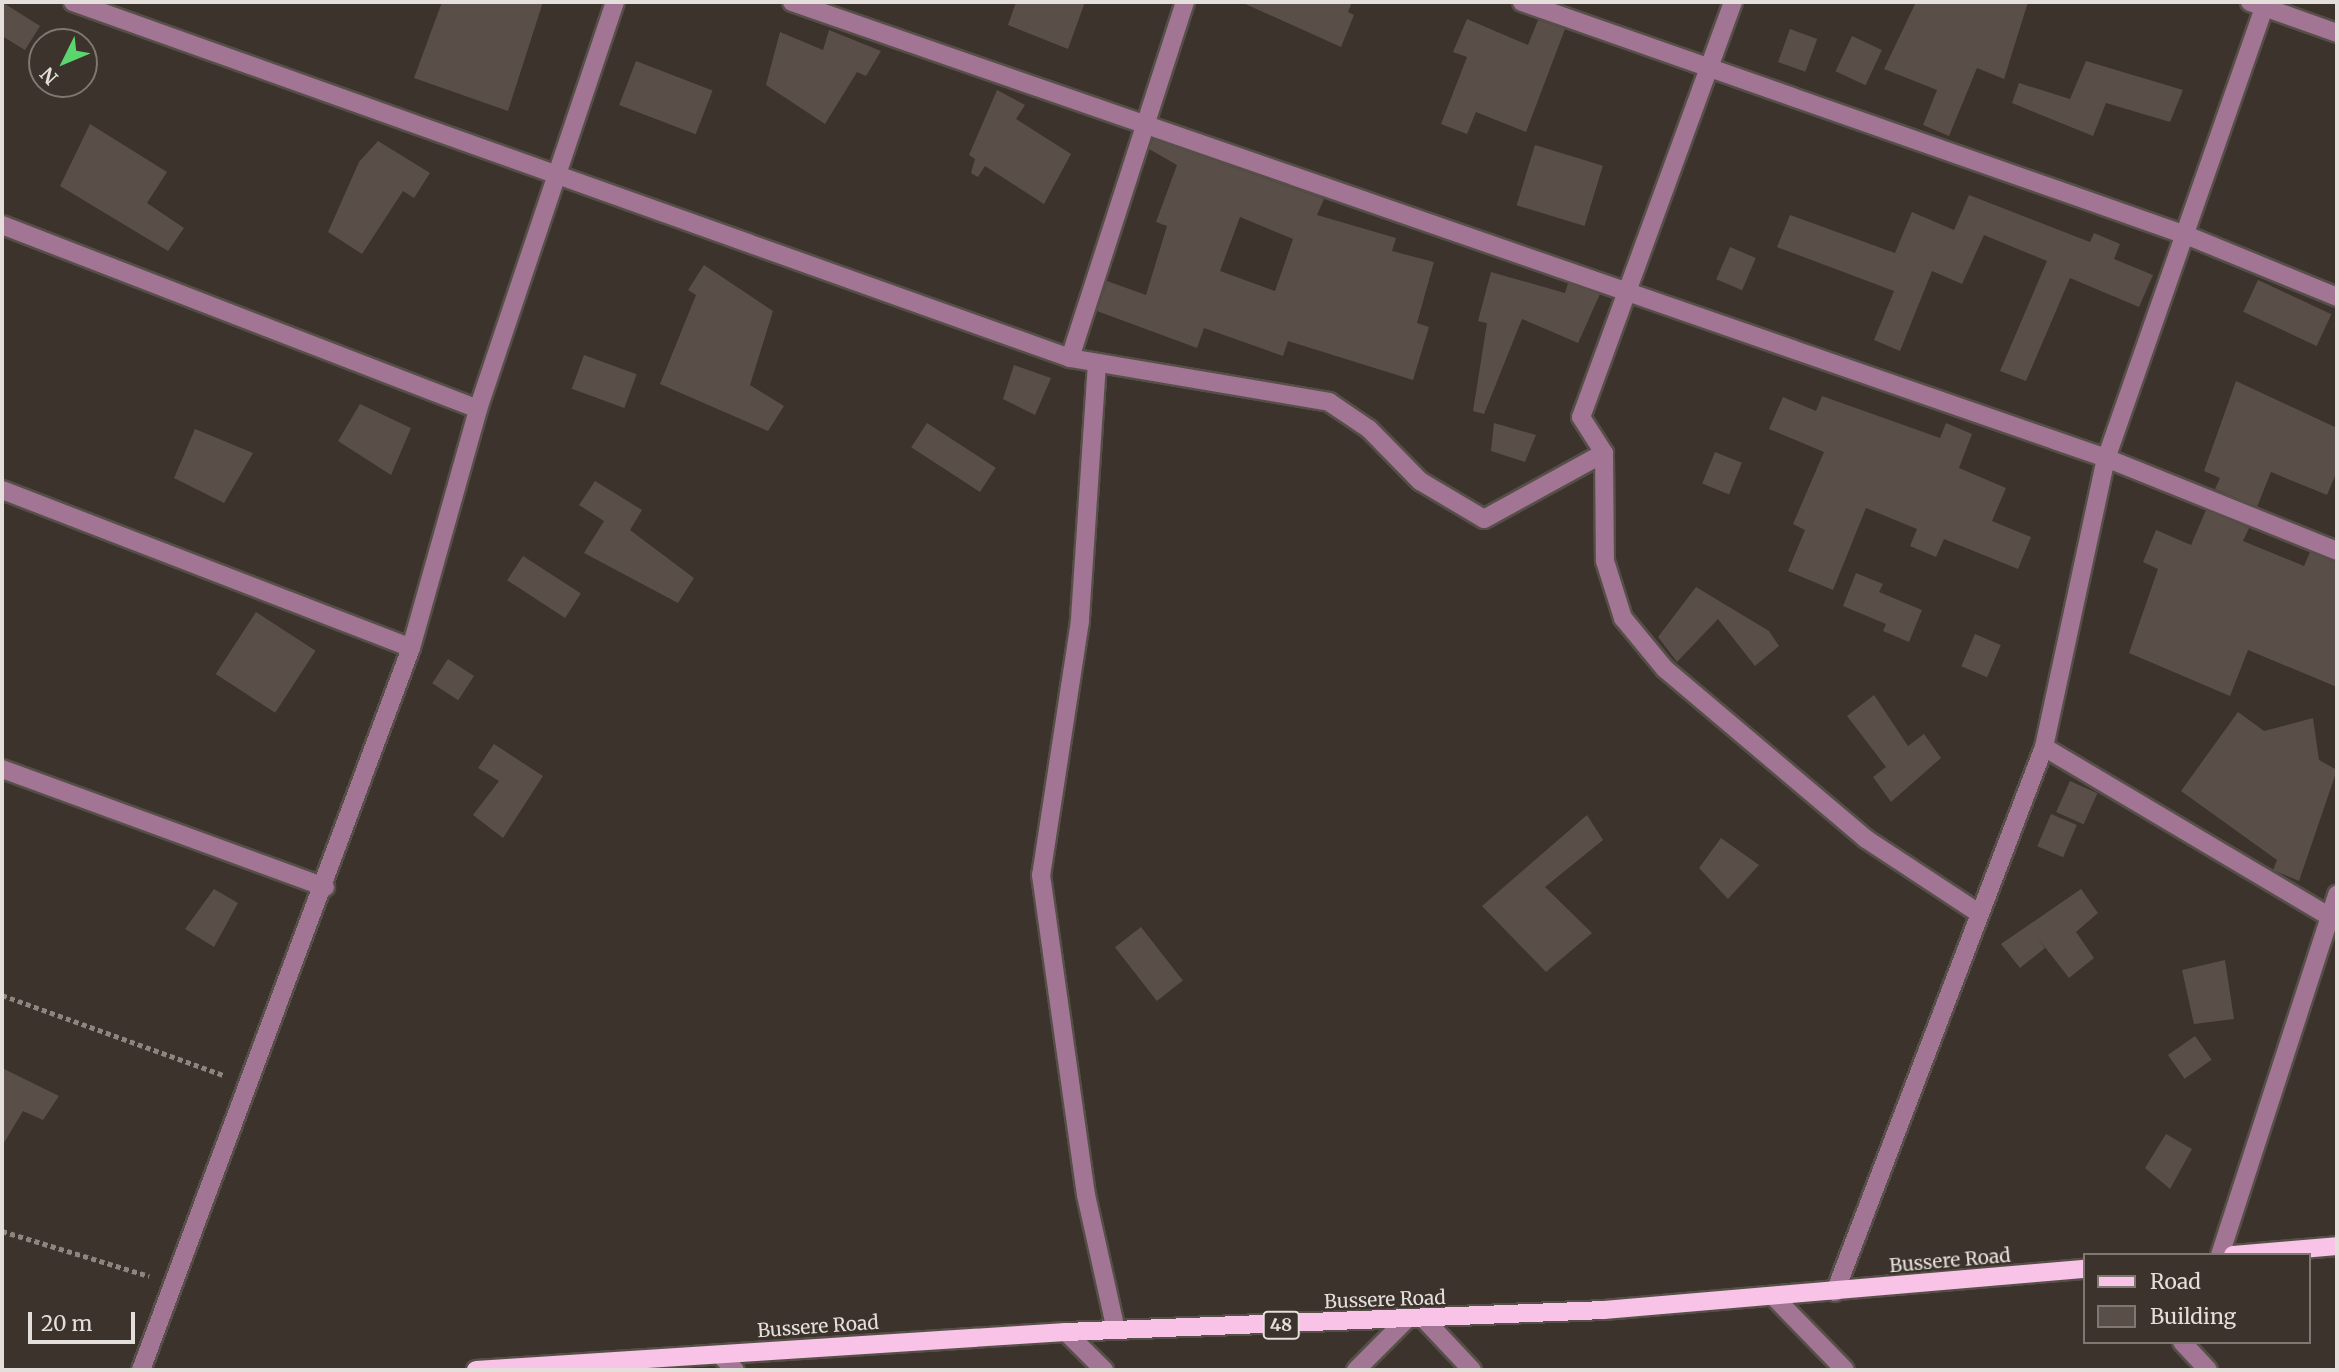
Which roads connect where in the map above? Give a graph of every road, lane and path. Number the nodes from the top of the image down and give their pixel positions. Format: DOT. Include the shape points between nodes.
graph roads {
  1 [pos="73,2"];
  2 [pos="615,2"];
  3 [pos="792,2"];
  4 [pos="1185,2"];
  5 [pos="1522,2"];
  6 [pos="1733,2"];
  7 [pos="2260,3"];
  8 [pos="2337,33"];
  9 [pos="1709,66"];
  10 [pos="1145,125"];
  11 [pos="562,173"];
  12 [pos="2,225"];
  13 [pos="2186,235"];
  14 [pos="1625,296"];
  15 [pos="2337,297"];
  16 [pos="1070,358"];
  17 [pos="1097,363"];
  18 [pos="478,409"];
  19 [pos="1604,453"];
  20 [pos="2106,458"];
  21 [pos="2,490"];
  22 [pos="2337,551"];
  23 [pos="411,648"];
  24 [pos="2044,747"];
  25 [pos="2,769"];
  26 [pos="325,887"];
  27 [pos="2337,895"];
  28 [pos="1980,914"];
  29 [pos="2333,921"];
  30 [pos="2,995"];
  31 [pos="247,1084"];
  32 [pos="2,1231"];
  33 [pos="2337,1246"];
  34 [pos="2221,1253"];
  35 [pos="2257,1253"];
  36 [pos="2084,1269"];
  37 [pos="170,1282"];
  38 [pos="1835,1292"];
  39 [pos="1775,1298"];
  40 [pos="1405,1321"];
  41 [pos="1426,1321"];
  42 [pos="1116,1330"];
  43 [pos="1066,1332"];
  44 [pos="2184,1344"];
  45 [pos="720,1355"];
  46 [pos="141,1370"];
  47 [pos="476,1370"];
  48 [pos="735,1370"];
  49 [pos="1104,1370"];
  50 [pos="1356,1370"];
  51 [pos="1472,1370"];
  52 [pos="1845,1370"];
  53 [pos="2208,1370"];
  1 -- 11 [label="street"];
  2 -- 11 [label="street"];
  3 -- 10 [label="street"];
  4 -- 10 [label="street"];
  5 -- 9 [label="street"];
  6 -- 9 [label="street"];
  7 -- 8 [label="street"];
  7 -- 13 [label="street"];
  9 -- 13 [label="street"];
  9 -- 14 [label="street"];
  10 -- 14 [label="street"];
  10 -- 16 [label="street"];
  11 -- 16 [label="street"];
  11 -- 18 [label="street"];
  12 -- 18 [label="street"];
  13 -- 15 [label="street"];
  13 -- 20 [label="street"];
  14 -- 19 [label="street" via="1581,417"];
  14 -- 20 [label="street"];
  16 -- 17 [label="street"];
  17 -- 19 [label="street" via="1329,402 1369,429 1420,481 1484,519"];
  17 -- 42 [label="street" via="1080,621 1041,875 1086,1195"];
  18 -- 23 [label="street"];
  19 -- 28 [label="street" via="1605,561 1623,618 1665,669 1763,754 1866,839"];
  20 -- 22 [label="street"];
  20 -- 24 [label="street"];
  21 -- 23 [label="street"];
  23 -- 26 [label="street"];
  24 -- 28 [label="street"];
  24 -- 29 [label="street"];
  25 -- 26 [label="street"];
  26 -- 31 [label="street"];
  27 -- 29 [label="street"];
  28 -- 38 [label="street"];
  29 -- 34 [label="street"];
  30 -- 31 [label="path"];
  31 -- 37 [label="street"];
  32 -- 37 [label="path"];
  33 -- 35 [label="main road"];
  36 -- 38 [label="main road, Bussere Road / 48"];
  37 -- 46 [label="street"];
  38 -- 39 [label="main road, Bussere Road / 48"];
  39 -- 41 [label="main road, Bussere Road / 48"];
  39 -- 52 [label="street"];
  40 -- 41 [label="main road, Bussere Road / 48"];
  40 -- 42 [label="main road, Bussere Road / 48"];
  40 -- 50 [label="street"];
  41 -- 51 [label="street"];
  42 -- 43 [label="main road, Bussere Road / 48"];
  43 -- 45 [label="main road, Bussere Road / 48"];
  43 -- 49 [label="street"];
  44 -- 53 [label="street"];
  45 -- 47 [label="main road, Bussere Road / 48"];
  45 -- 48 [label="street"];
}
